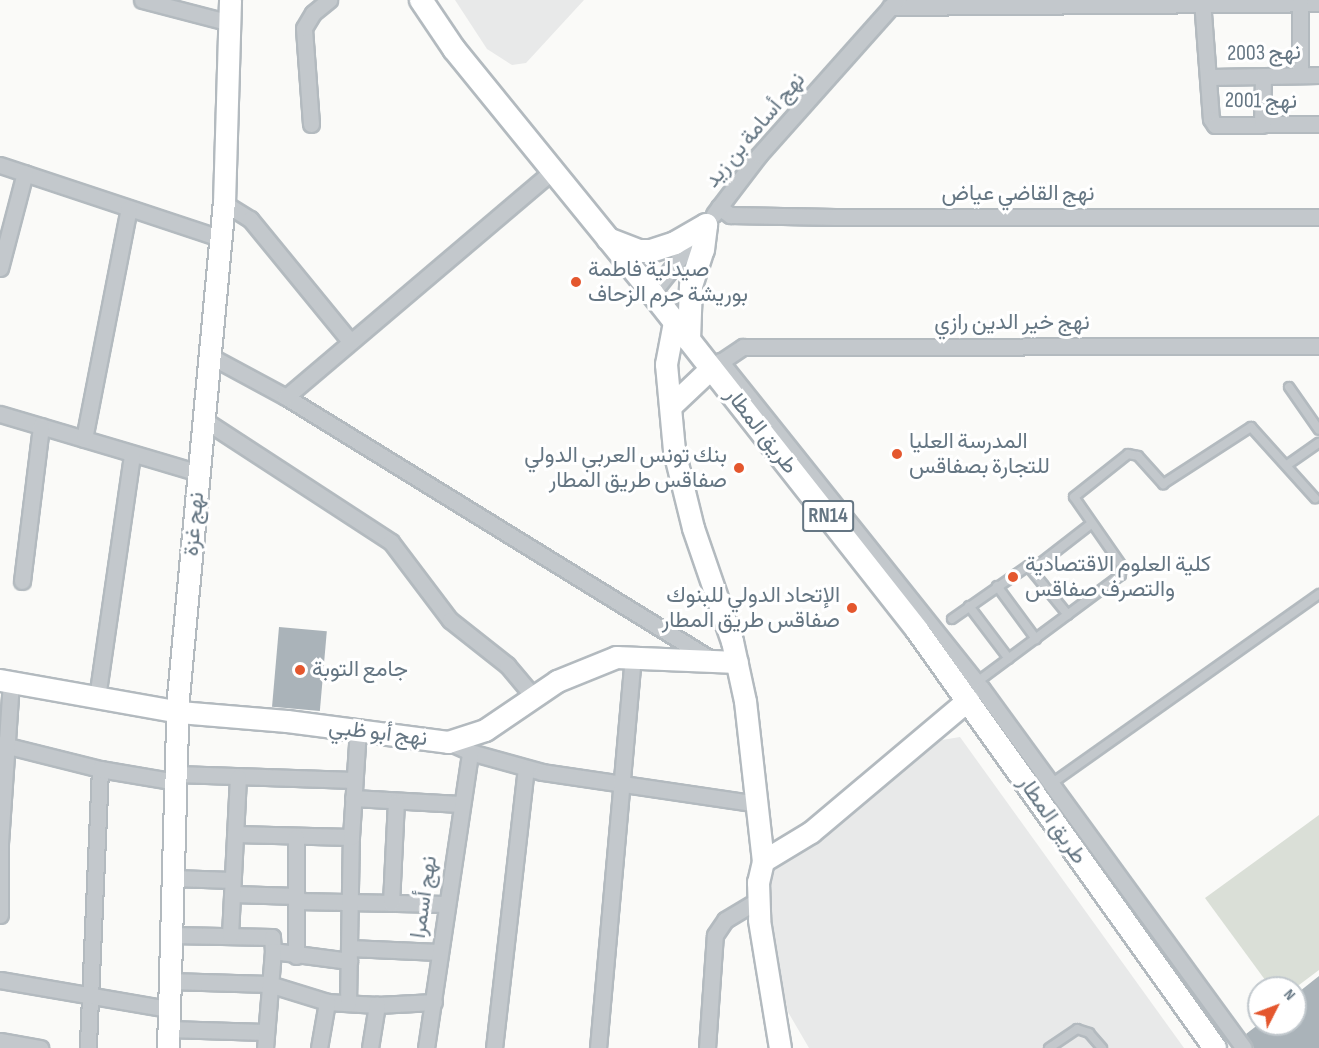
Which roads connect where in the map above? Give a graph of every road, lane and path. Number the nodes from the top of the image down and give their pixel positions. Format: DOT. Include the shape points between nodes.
graph roads {
  1 [pos="142,0"];
  2 [pos="230,0"];
  3 [pos="329,0"];
  4 [pos="421,0"];
  5 [pos="1068,2"];
  6 [pos="1158,2"];
  7 [pos="1202,2"];
  8 [pos="1318,2"];
  9 [pos="1300,3"];
  10 [pos="893,4"];
  11 [pos="230,23"];
  12 [pos="1300,75"];
  13 [pos="1319,75"];
  14 [pos="1263,76"];
  15 [pos="1211,77"];
  16 [pos="311,124"];
  17 [pos="1319,124"];
  18 [pos="1262,125"];
  19 [pos="0,165"];
  20 [pos="550,172"];
  21 [pos="25,173"];
  22 [pos="224,203"];
  23 [pos="719,207"];
  24 [pos="129,208"];
  25 [pos="1319,216"];
  26 [pos="706,225"];
  27 [pos="220,238"];
  28 [pos="606,238"];
  29 [pos="0,268"];
  30 [pos="652,293"];
  31 [pos="674,322"];
  32 [pos="349,340"];
  33 [pos="688,340"];
  34 [pos="1319,346"];
  35 [pos="210,356"];
  36 [pos="716,364"];
  37 [pos="1289,387"];
  38 [pos="286,397"];
  39 [pos="672,405"];
  40 [pos="0,414"];
  41 [pos="204,420"];
  42 [pos="41,426"];
  43 [pos="1319,430"];
  44 [pos="84,439"];
  45 [pos="1319,442"];
  46 [pos="132,454"];
  47 [pos="1287,465"];
  48 [pos="199,473"];
  49 [pos="1315,498"];
  50 [pos="1091,524"];
  51 [pos="1033,569"];
  52 [pos="22,581"];
  53 [pos="997,586"];
  54 [pos="1319,594"];
  55 [pos="969,606"];
  56 [pos="1068,615"];
  57 [pos="952,619"];
  58 [pos="1036,639"];
  59 [pos="633,657"];
  60 [pos="1009,659"];
  61 [pos="714,662"];
  62 [pos="737,662"];
  63 [pos="6,681"];
  64 [pos="976,690"];
  65 [pos="533,696"];
  66 [pos="97,698"];
  67 [pos="180,712"];
  68 [pos="358,730"];
  69 [pos="448,742"];
  70 [pos="3,744"];
  71 [pos="470,752"];
  72 [pos="100,769"];
  73 [pos="526,769"];
  74 [pos="238,777"];
  75 [pos="176,778"];
  76 [pos="354,780"];
  77 [pos="620,783"];
  78 [pos="1050,785"];
  79 [pos="2,786"];
  80 [pos="353,798"];
  81 [pos="396,802"];
  82 [pos="460,804"];
  83 [pos="759,804"];
  84 [pos="235,834"];
  85 [pos="296,837"];
  86 [pos="351,837"];
  87 [pos="0,843"];
  88 [pos="763,861"];
  89 [pos="173,878"];
  90 [pos="233,887"];
  91 [pos="0,891"];
  92 [pos="297,899"];
  93 [pos="758,900"];
  94 [pos="350,903"];
  95 [pos="392,903"];
  96 [pos="446,904"];
  97 [pos="0,915"];
  98 [pos="171,935"];
  99 [pos="230,935"];
  100 [pos="273,951"];
  101 [pos="439,952"];
  102 [pos="349,955"];
  103 [pos="296,956"];
  104 [pos="0,980"];
  105 [pos="170,981"];
  106 [pos="269,984"];
  107 [pos="89,994"];
  108 [pos="327,1002"];
  109 [pos="434,1002"];
  110 [pos="348,1003"];
  111 [pos="377,1005"];
  112 [pos="168,1029"];
  113 [pos="266,1032"];
  114 [pos="0,1041"];
  115 [pos="40,1048"];
  116 [pos="88,1048"];
  117 [pos="265,1048"];
  118 [pos="319,1048"];
  119 [pos="370,1048"];
  120 [pos="426,1048"];
  121 [pos="494,1048"];
  122 [pos="598,1048"];
  123 [pos="707,1048"];
  124 [pos="780,1048"];
  125 [pos="1048,1048"];
  126 [pos="1102,1048"];
  127 [pos="1215,1048"];
  128 [pos="1244,1048"];
  1 -- 11 [label="street"];
  2 -- 11 [label="street, نهج غزة"];
  3 -- 16 [label="street" via="313,13 304,28"];
  4 -- 20 [label="main road, طريق المطار / RN14" via="454,50"];
  5 -- 6 [label="street"];
  5 -- 10 [label="street"];
  6 -- 7 [label="street"];
  7 -- 9 [label="street"];
  7 -- 15 [label="street"];
  8 -- 9 [label="street"];
  9 -- 12 [label="street"];
  10 -- 23 [label="street, نهج أسامة بن زيد" via="759,155"];
  11 -- 22 [label="street, نهج غزة"];
  12 -- 13 [label="street, نهج 2003"];
  12 -- 14 [label="street, نهج 2003"];
  14 -- 15 [label="street, نهج 2003"];
  14 -- 18 [label="street"];
  15 -- 18 [label="street, نهج 2001" via="1211,119 1215,125"];
  17 -- 18 [label="street, نهج 2001"];
  19 -- 21 [label="street"];
  20 -- 28 [label="main road, طريق المطار / RN14"];
  20 -- 32 [label="street"];
  21 -- 24 [label="street"];
  21 -- 29 [label="street"];
  22 -- 27 [label="street, نهج غزة"];
  22 -- 32 [label="street" via="250,219"];
  23 -- 25 [label="street, نهج القاضي عياض" via="730,215 823,217"];
  23 -- 26 [label="street, نهج أسامة بن زيد"];
  24 -- 27 [label="street"];
  24 -- 44 [label="street"];
  26 -- 28 [label="main road" via="675,243 651,251 640,251"];
  26 -- 30 [label="street, نهج أسامة بن زيد"];
  26 -- 33 [label="main road" via="703,250 691,286"];
  27 -- 35 [label="street, نهج غزة"];
  28 -- 30 [label="main road, طريق المطار / RN14"];
  30 -- 31 [label="main road, طريق المطار / RN14"];
  31 -- 33 [label="main road, طريق المطار / RN14"];
  31 -- 39 [label="street" via="666,364"];
  32 -- 38 [label="street"];
  33 -- 36 [label="main road, طريق المطار / RN14"];
  34 -- 36 [label="street, نهج خير الدين رازي" via="743,347"];
  35 -- 38 [label="street"];
  35 -- 41 [label="street, نهج غزة"];
  36 -- 39 [label="street"];
  36 -- 64 [label="main road, طريق المطار / RN14"];
  37 -- 43 [label="lane"];
  38 -- 61 [label="street"];
  39 -- 62 [label="street" via="674,452 693,528 721,603"];
  40 -- 42 [label="street"];
  41 -- 48 [label="street, نهج غزة"];
  41 -- 65 [label="street" via="391,542 450,620 507,665"];
  42 -- 44 [label="street"];
  42 -- 52 [label="street"];
  44 -- 46 [label="street"];
  45 -- 47 [label="lane"];
  46 -- 48 [label="street"];
  46 -- 66 [label="street"];
  47 -- 49 [label="lane"];
  47 -- 50 [label="lane" via="1251,427 1163,484 1138,456 1128,454 1076,492 1076,502"];
  48 -- 67 [label="street, نهج غزة"];
  50 -- 51 [label="lane"];
  50 -- 56 [label="lane" via="1123,571"];
  51 -- 53 [label="lane" via="1024,567"];
  51 -- 56 [label="lane"];
  53 -- 55 [label="lane"];
  53 -- 58 [label="lane"];
  54 -- 78 [label="lane"];
  55 -- 57 [label="lane"];
  55 -- 60 [label="lane"];
  56 -- 58 [label="lane"];
  58 -- 60 [label="lane"];
  59 -- 61 [label="street, نهج أبو ظبي"];
  59 -- 65 [label="street, نهج أبو ظبي" via="588,665"];
  59 -- 77 [label="street"];
  60 -- 64 [label="lane"];
  61 -- 62 [label="street, نهج أبو ظبي"];
  62 -- 83 [label="street"];
  63 -- 66 [label="street, نهج أبو ظبي"];
  63 -- 70 [label="street"];
  64 -- 78 [label="street"];
  64 -- 88 [label="street" via="818,826"];
  64 -- 127 [label="main road, طريق المطار / RN14"];
  65 -- 69 [label="street, نهج أبو ظبي" via="485,730"];
  66 -- 67 [label="street, نهج أبو ظبي"];
  67 -- 68 [label="street, نهج أبو ظبي"];
  67 -- 75 [label="street, نهج غزة"];
  68 -- 69 [label="street, نهج أبو ظبي"];
  68 -- 76 [label="street"];
  69 -- 71 [label="street"];
  70 -- 72 [label="street"];
  70 -- 79 [label="street"];
  71 -- 73 [label="street"];
  71 -- 82 [label="street, نهج أسمرا"];
  72 -- 75 [label="street"];
  72 -- 107 [label="street"];
  73 -- 77 [label="street"];
  73 -- 121 [label="street"];
  74 -- 75 [label="street"];
  74 -- 76 [label="street"];
  74 -- 84 [label="street"];
  75 -- 89 [label="street, نهج غزة"];
  76 -- 80 [label="street"];
  77 -- 83 [label="street"];
  77 -- 122 [label="street"];
  78 -- 128 [label="street"];
  79 -- 87 [label="street"];
  80 -- 81 [label="street"];
  80 -- 86 [label="street"];
  81 -- 82 [label="street"];
  81 -- 95 [label="street"];
  82 -- 96 [label="street, نهج أسمرا"];
  83 -- 88 [label="street"];
  84 -- 85 [label="street"];
  84 -- 90 [label="street"];
  85 -- 86 [label="street"];
  85 -- 92 [label="street"];
  86 -- 94 [label="street"];
  87 -- 91 [label="street"];
  88 -- 93 [label="street"];
  89 -- 90 [label="street"];
  89 -- 98 [label="street, نهج غزة"];
  90 -- 92 [label="street"];
  90 -- 99 [label="street"];
  91 -- 97 [label="street"];
  92 -- 94 [label="street"];
  92 -- 103 [label="street"];
  93 -- 123 [label="street" via="725,920 715,935"];
  93 -- 124 [label="street"];
  94 -- 95 [label="street"];
  94 -- 102 [label="street"];
  95 -- 96 [label="street"];
  96 -- 101 [label="street, نهج أسمرا"];
  98 -- 99 [label="street"];
  98 -- 105 [label="street, نهج غزة"];
  99 -- 100 [label="street" via="272,937"];
  100 -- 103 [label="street"];
  100 -- 106 [label="street"];
  101 -- 102 [label="street"];
  101 -- 109 [label="street, نهج أسمرا"];
  102 -- 103 [label="street"];
  102 -- 110 [label="street"];
  104 -- 107 [label="street"];
  105 -- 106 [label="street"];
  105 -- 112 [label="street, نهج غزة"];
  106 -- 108 [label="street"];
  106 -- 113 [label="street"];
  107 -- 112 [label="street"];
  107 -- 116 [label="street"];
  108 -- 110 [label="street"];
  108 -- 118 [label="street"];
  109 -- 111 [label="street"];
  109 -- 120 [label="street, نهج أسمرا"];
  110 -- 111 [label="street"];
  111 -- 119 [label="street"];
  112 -- 113 [label="street"];
  113 -- 117 [label="street"];
  114 -- 115 [label="street"];
  125 -- 126 [label="lane" via="1077,1029 1089,1033"];
}
